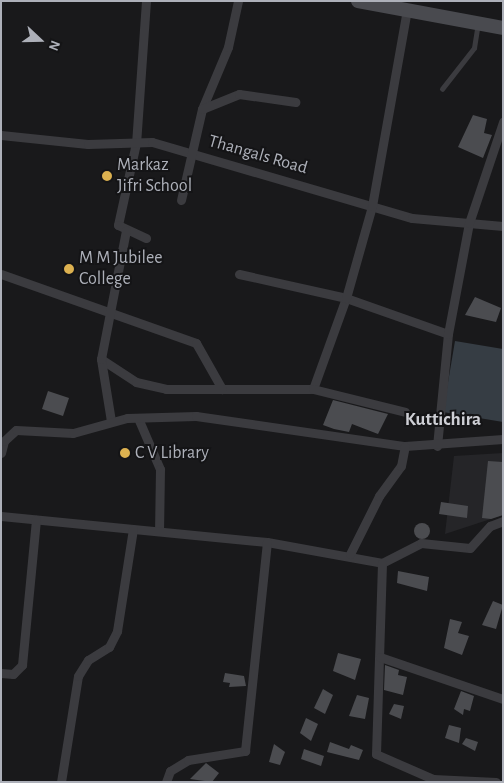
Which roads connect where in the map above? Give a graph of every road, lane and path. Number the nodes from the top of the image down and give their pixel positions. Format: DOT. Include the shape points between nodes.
graph roads {
  1 [pos="146,1"];
  2 [pos="238,1"];
  3 [pos="358,1"];
  4 [pos="407,10"];
  5 [pos="478,23"];
  6 [pos="503,28"];
  7 [pos="442,89"];
  8 [pos="295,102"];
  9 [pos="202,109"];
  10 [pos="503,122"];
  11 [pos="1,134"];
  12 [pos="136,143"];
  13 [pos="190,152"];
  14 [pos="181,200"];
  15 [pos="372,206"];
  16 [pos="469,223"];
  17 [pos="503,226"];
  18 [pos="126,230"];
  19 [pos="146,238"];
  20 [pos="1,274"];
  21 [pos="239,274"];
  22 [pos="346,298"];
  23 [pos="112,314"];
  24 [pos="448,334"];
  25 [pos="101,359"];
  26 [pos="222,389"];
  27 [pos="314,390"];
  28 [pos="405,412"];
  29 [pos="138,418"];
  30 [pos="111,421"];
  31 [pos="503,439"];
  32 [pos="406,446"];
  33 [pos="437,446"];
  34 [pos="1,453"];
  35 [pos="1,516"];
  36 [pos="36,520"];
  37 [pos="503,521"];
  38 [pos="133,529"];
  39 [pos="159,531"];
  40 [pos="268,542"];
  41 [pos="350,554"];
  42 [pos="382,563"];
  43 [pos="380,656"];
  44 [pos="1,673"];
  45 [pos="503,698"];
  46 [pos="61,782"];
  47 [pos="166,782"];
  48 [pos="496,782"];
  1 -- 12 [label="street"];
  2 -- 9 [label="street" via="228,47"];
  3 -- 4 [label="main road"];
  4 -- 5 [label="main road"];
  4 -- 15 [label="street"];
  5 -- 6 [label="main road"];
  5 -- 7 [label="lane" via="474,48"];
  8 -- 9 [label="street" via="239,94"];
  9 -- 13 [label="street"];
  10 -- 16 [label="street"];
  11 -- 12 [label="street, Thangals Road" via="88,144"];
  12 -- 13 [label="street, Thangals Road"];
  12 -- 18 [label="street" via="118,224"];
  13 -- 14 [label="street"];
  13 -- 15 [label="street, Thangals Road"];
  15 -- 16 [label="street, Thangals Road" via="412,218"];
  15 -- 22 [label="street"];
  16 -- 17 [label="street, Thangals Road"];
  16 -- 24 [label="street"];
  18 -- 19 [label="street"];
  18 -- 23 [label="street"];
  20 -- 23 [label="street"];
  21 -- 22 [label="street"];
  22 -- 24 [label="street"];
  22 -- 27 [label="street"];
  23 -- 25 [label="street"];
  23 -- 26 [label="street" via="196,342"];
  24 -- 33 [label="street"];
  25 -- 26 [label="street" via="136,382 166,389"];
  25 -- 30 [label="street"];
  26 -- 27 [label="street"];
  27 -- 28 [label="street"];
  29 -- 30 [label="street"];
  29 -- 32 [label="street" via="196,416"];
  29 -- 39 [label="street" via="160,470"];
  30 -- 34 [label="street" via="73,433 16,430 4,441"];
  31 -- 33 [label="street"];
  32 -- 33 [label="street"];
  32 -- 41 [label="street" via="401,466 379,496"];
  35 -- 36 [label="street"];
  36 -- 38 [label="street"];
  36 -- 44 [label="street" via="22,665 13,674"];
  37 -- 42 [label="street" via="490,526 470,548 420,543"];
  38 -- 39 [label="street"];
  38 -- 46 [label="street" via="117,631 109,647 88,660 78,676"];
  39 -- 40 [label="street"];
  40 -- 41 [label="street"];
  40 -- 47 [label="street" via="245,751 188,760 170,770"];
  41 -- 42 [label="street"];
  42 -- 43 [label="street"];
  43 -- 45 [label="street"];
  43 -- 48 [label="street" via="376,754 433,779"];
}
